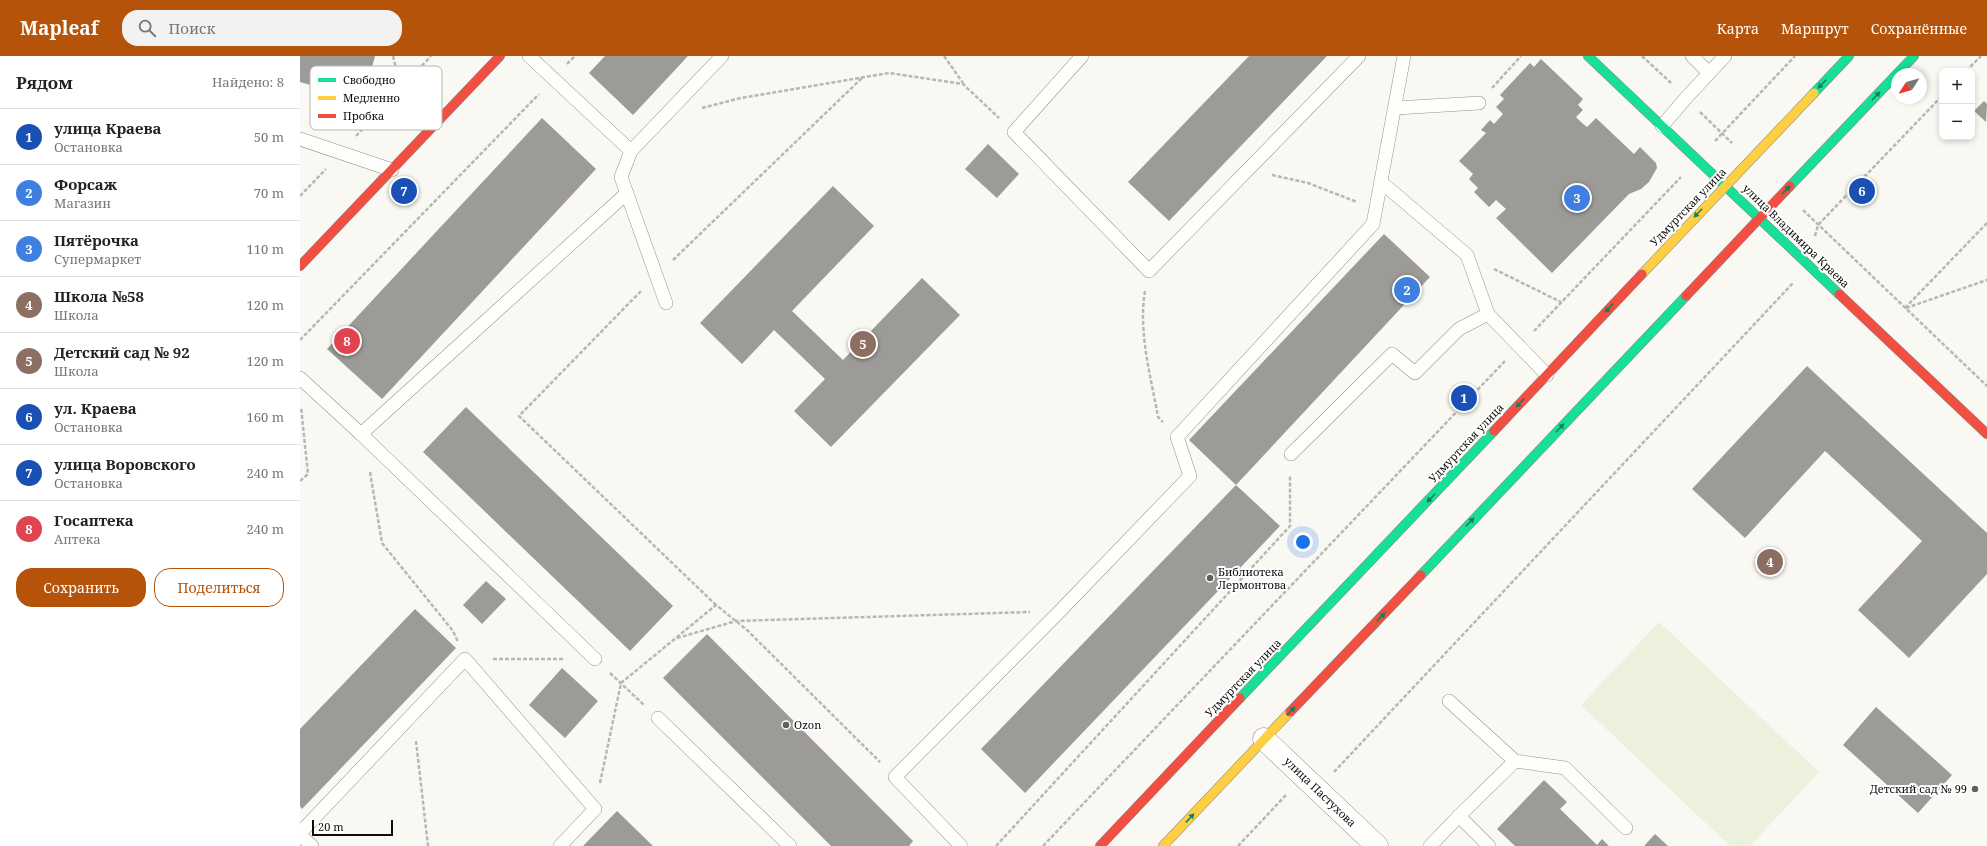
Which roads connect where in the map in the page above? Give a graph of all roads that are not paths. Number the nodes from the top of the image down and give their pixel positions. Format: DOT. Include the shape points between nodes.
graph roads {
  1 [pos="500,56"];
  2 [pos="529,56"];
  3 [pos="722,56"];
  4 [pos="1082,56"];
  5 [pos="1359,56"];
  6 [pos="1404,56"];
  7 [pos="1588,56"];
  8 [pos="1692,56"];
  9 [pos="1725,56"];
  10 [pos="1849,56"];
  11 [pos="1914,56"];
  12 [pos="1709,73"];
  13 [pos="1479,103"];
  14 [pos="1396,108"];
  15 [pos="442,117"];
  16 [pos="1662,126"];
  17 [pos="430,130"];
  18 [pos="300,139"];
  19 [pos="631,151"];
  20 [pos="392,170"];
  21 [pos="1381,182"];
  22 [pos="1725,185"];
  23 [pos="627,193"];
  24 [pos="1759,218"];
  25 [pos="300,266"];
  26 [pos="666,303"];
  27 [pos="1488,314"];
  28 [pos="1547,375"];
  29 [pos="300,378"];
  30 [pos="361,434"];
  31 [pos="1987,434"];
  32 [pos="1291,454"];
  33 [pos="595,659"];
  34 [pos="1449,702"];
  35 [pos="658,718"];
  36 [pos="1264,739"];
  37 [pos="1515,761"];
  38 [pos="1459,816"];
  39 [pos="1626,828"];
  40 [pos="300,834"];
  41 [pos="312,846"];
  42 [pos="560,846"];
  43 [pos="790,846"];
  44 [pos="961,846"];
  45 [pos="1100,846"];
  46 [pos="1163,846"];
  47 [pos="1377,846"];
  48 [pos="1430,846"];
  49 [pos="1489,846"];
  1 -- 15 [label="main road"];
  2 -- 19 [label="lane"];
  3 -- 19 [label="lane"];
  4 -- 5 [label="lane" via="1014,132 1149,271"];
  6 -- 14 [label="lane"];
  7 -- 16 [label="main road, улица Владимира Краева"];
  8 -- 12 [label="lane"];
  9 -- 12 [label="lane"];
  10 -- 22 [label="main road, Удмуртская улица, one-way"];
  24 -- 11 [label="main road, one-way"];
  12 -- 16 [label="lane"];
  13 -- 14 [label="lane"];
  14 -- 21 [label="lane"];
  16 -- 22 [label="main road, улица Владимира Краева"];
  17 -- 20 [label="main road"];
  18 -- 20 [label="lane"];
  19 -- 23 [label="lane" via="621,177"];
  20 -- 25 [label="main road"];
  21 -- 27 [label="lane" via="1467,255"];
  21 -- 44 [label="lane" via="1373,224 1177,437 1190,476 895,777"];
  22 -- 24 [label="main road, улица Владимира Краева"];
  22 -- 28 [label="main road, Удмуртская улица, one-way"];
  23 -- 26 [label="lane"];
  23 -- 30 [label="lane"];
  24 -- 31 [label="main road, улица Владимира Краева"];
  36 -- 24 [label="main road, one-way"];
  27 -- 28 [label="lane"];
  27 -- 32 [label="lane" via="1459,329 1415,373 1392,354"];
  28 -- 45 [label="main road, Удмуртская улица, one-way"];
  29 -- 30 [label="lane"];
  30 -- 33 [label="lane"];
  34 -- 37 [label="lane"];
  35 -- 43 [label="lane"];
  46 -- 36 [label="main road, one-way"];
  36 -- 47 [label="street, улица Пастухова"];
  37 -- 38 [label="lane"];
  37 -- 39 [label="lane" via="1565,768"];
  38 -- 48 [label="lane"];
  38 -- 49 [label="lane"];
  40 -- 41 [label="lane"];
  40 -- 42 [label="lane" via="465,659 595,810"];
}
